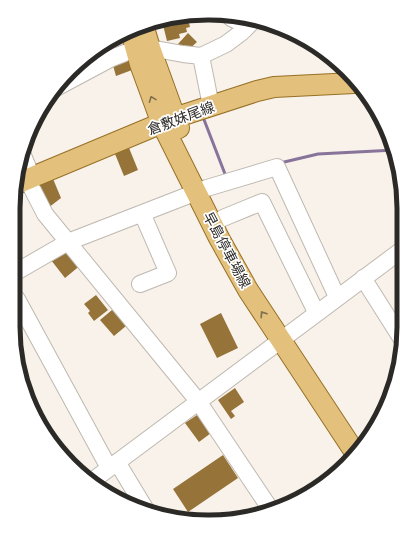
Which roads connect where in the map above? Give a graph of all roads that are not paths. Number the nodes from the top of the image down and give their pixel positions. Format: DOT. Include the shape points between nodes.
graph roads {
  1 [pos="249,25"];
  2 [pos="143,32"];
  3 [pos="139,43"];
  4 [pos="201,56"];
  5 [pos="76,74"];
  6 [pos="349,83"];
  7 [pos="211,106"];
  8 [pos="168,121"];
  9 [pos="25,180"];
  10 [pos="202,190"];
  11 [pos="142,213"];
  12 [pos="223,218"];
  13 [pos="68,242"];
  14 [pos="397,253"];
  15 [pos="20,270"];
  16 [pos="365,282"];
  17 [pos="140,284"];
  18 [pos="337,297"];
  19 [pos="20,304"];
  20 [pos="316,312"];
  21 [pos="397,332"];
  22 [pos="285,336"];
  23 [pos="198,401"];
  24 [pos="360,439"];
  25 [pos="352,448"];
  26 [pos="116,466"];
  27 [pos="97,478"];
  28 [pos="141,503"];
  29 [pos="268,505"];
  1 -- 4 [label="street" via="226,44"];
  2 -- 3 [label="main road, 早島停車場線"];
  3 -- 4 [label="street"];
  3 -- 5 [label="street"];
  3 -- 8 [label="main road, 早島停車場線" via="152,98"];
  4 -- 7 [label="street"];
  6 -- 7 [label="main road, 倉敷妹尾線" via="274,87"];
  7 -- 8 [label="main road, 倉敷妹尾線"];
  8 -- 9 [label="main road, 倉敷妹尾線"];
  8 -- 10 [label="main road, 早島停車場線"];
  9 -- 13 [label="street" via="45,214"];
  10 -- 11 [label="street"];
  10 -- 12 [label="main road, 早島停車場線"];
  10 -- 18 [label="street" via="277,167"];
  22 -- 10 [label="main road, 早島停車場線, one-way" via="248,290 219,238"];
  11 -- 13 [label="street"];
  11 -- 17 [label="street" via="168,272"];
  12 -- 20 [label="street" via="262,202"];
  12 -- 22 [label="main road, 早島停車場線"];
  13 -- 15 [label="street"];
  13 -- 23 [label="street"];
  14 -- 16 [label="street"];
  16 -- 18 [label="street"];
  16 -- 21 [label="street"];
  18 -- 20 [label="street"];
  19 -- 26 [label="street"];
  20 -- 22 [label="street"];
  22 -- 23 [label="street"];
  22 -- 24 [label="main road, 早島停車場線"];
  22 -- 25 [label="main road, 早島停車場線"];
  23 -- 26 [label="street"];
  23 -- 29 [label="street"];
  26 -- 27 [label="street"];
  26 -- 28 [label="street"];
}
